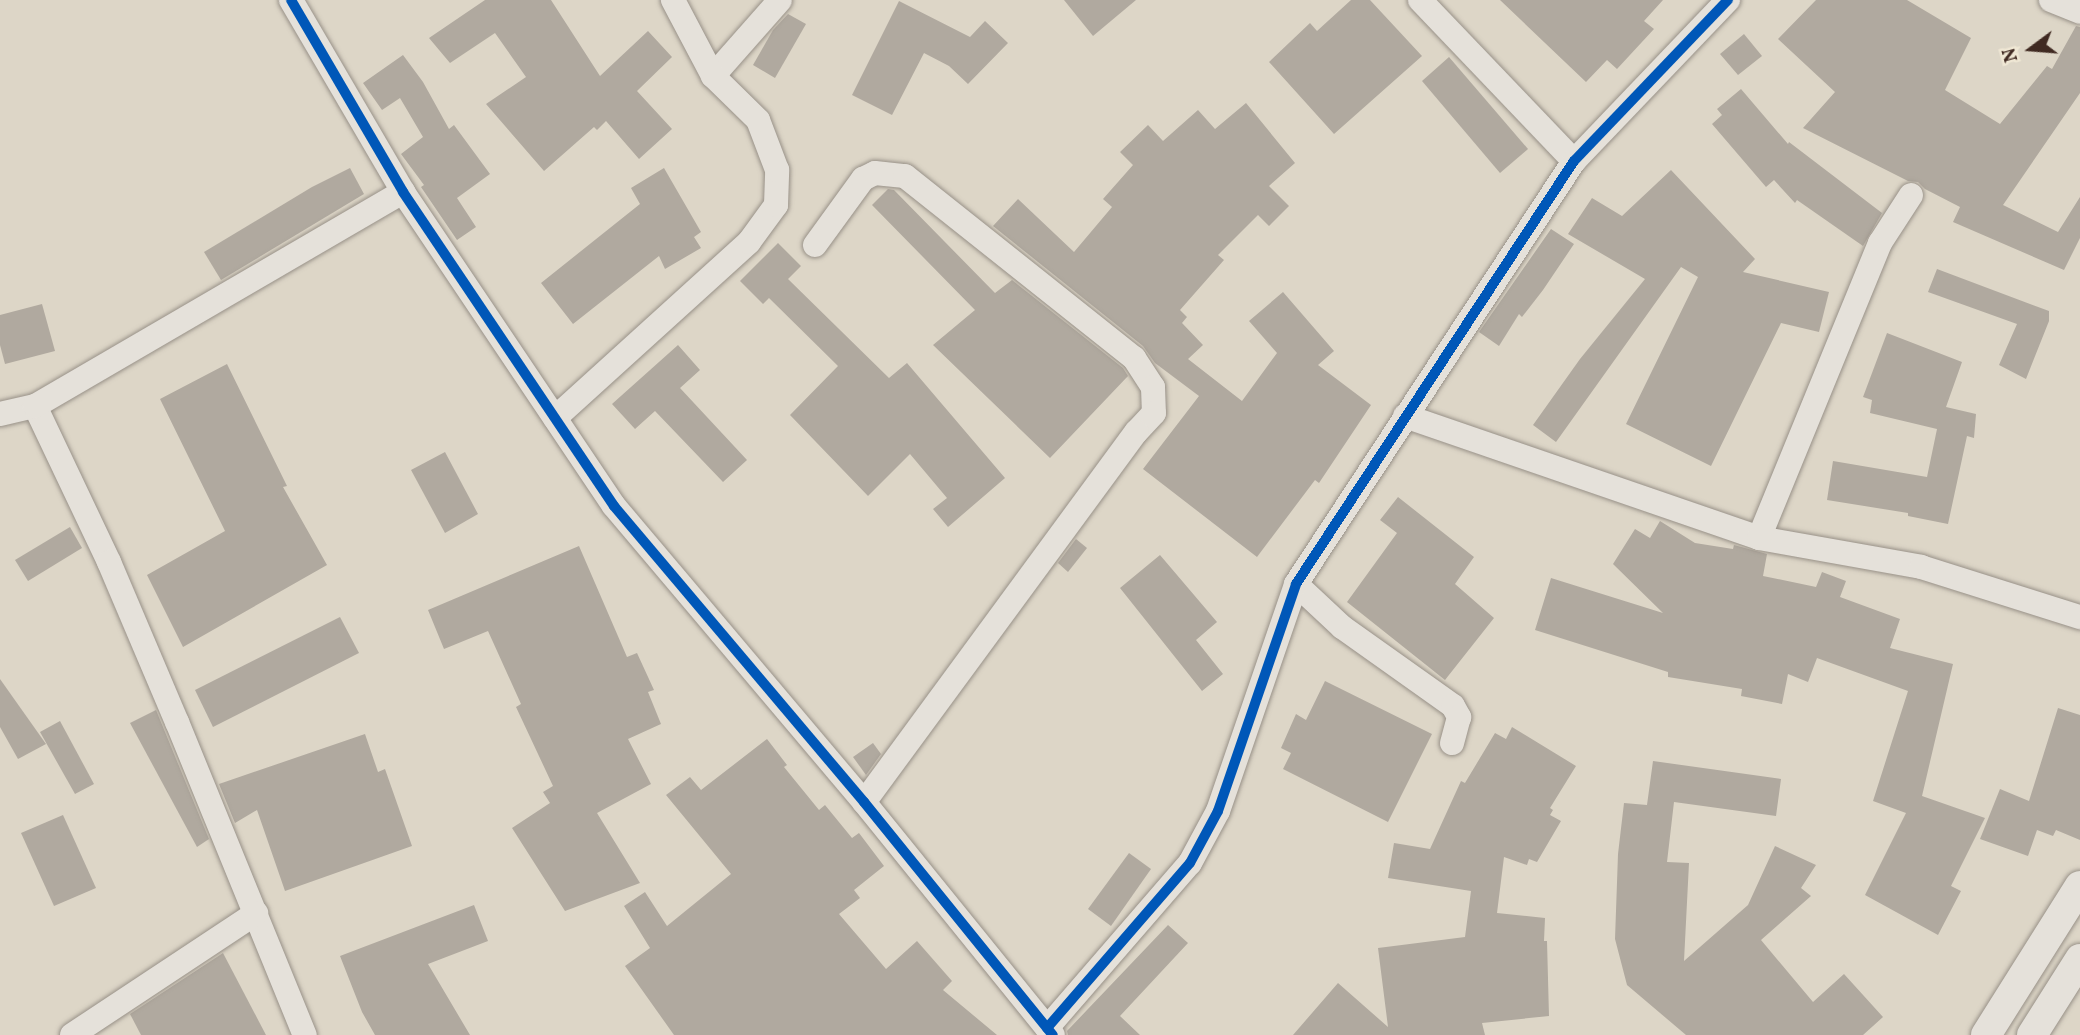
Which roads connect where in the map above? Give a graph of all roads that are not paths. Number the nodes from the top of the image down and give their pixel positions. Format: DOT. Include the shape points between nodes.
graph roads {
  1 [pos="291,0"];
  2 [pos="673,0"];
  3 [pos="780,0"];
  4 [pos="1420,0"];
  5 [pos="1728,0"];
  6 [pos="2051,0"];
  7 [pos="2080,12"];
  8 [pos="713,76"];
  9 [pos="1574,161"];
  10 [pos="403,192"];
  11 [pos="1911,195"];
  12 [pos="816,245"];
  13 [pos="35,406"];
  14 [pos="0,414"];
  15 [pos="1405,416"];
  16 [pos="555,418"];
  17 [pos="1759,538"];
  18 [pos="1296,584"];
  19 [pos="2080,617"];
  20 [pos="1452,743"];
  21 [pos="864,802"];
  22 [pos="2080,886"];
  23 [pos="256,914"];
  24 [pos="2080,959"];
  25 [pos="1050,1031"];
  26 [pos="72,1035"];
  27 [pos="305,1035"];
  28 [pos="1986,1035"];
  29 [pos="2032,1035"];
  1 -- 10 [label="street"];
  2 -- 8 [label="street"];
  3 -- 8 [label="street"];
  4 -- 9 [label="street"];
  5 -- 9 [label="street"];
  6 -- 7 [label="street"];
  8 -- 16 [label="street" via="758,120 776,170 776,205 749,242"];
  9 -- 15 [label="street"];
  10 -- 13 [label="street"];
  10 -- 16 [label="street"];
  11 -- 17 [label="street" via="1880,243"];
  12 -- 21 [label="street" via="863,179 875,173 905,176 1134,358 1153,387 1154,413"];
  13 -- 14 [label="street"];
  13 -- 23 [label="street" via="108,562"];
  15 -- 17 [label="street"];
  15 -- 18 [label="street"];
  16 -- 21 [label="street" via="614,506"];
  17 -- 19 [label="street" via="1921,567"];
  18 -- 20 [label="street" via="1342,627 1453,706 1459,717"];
  18 -- 25 [label="street" via="1218,811 1190,863"];
  21 -- 25 [label="street"];
  22 -- 28 [label="street"];
  23 -- 26 [label="street"];
  23 -- 27 [label="street"];
  24 -- 29 [label="street"];
}
